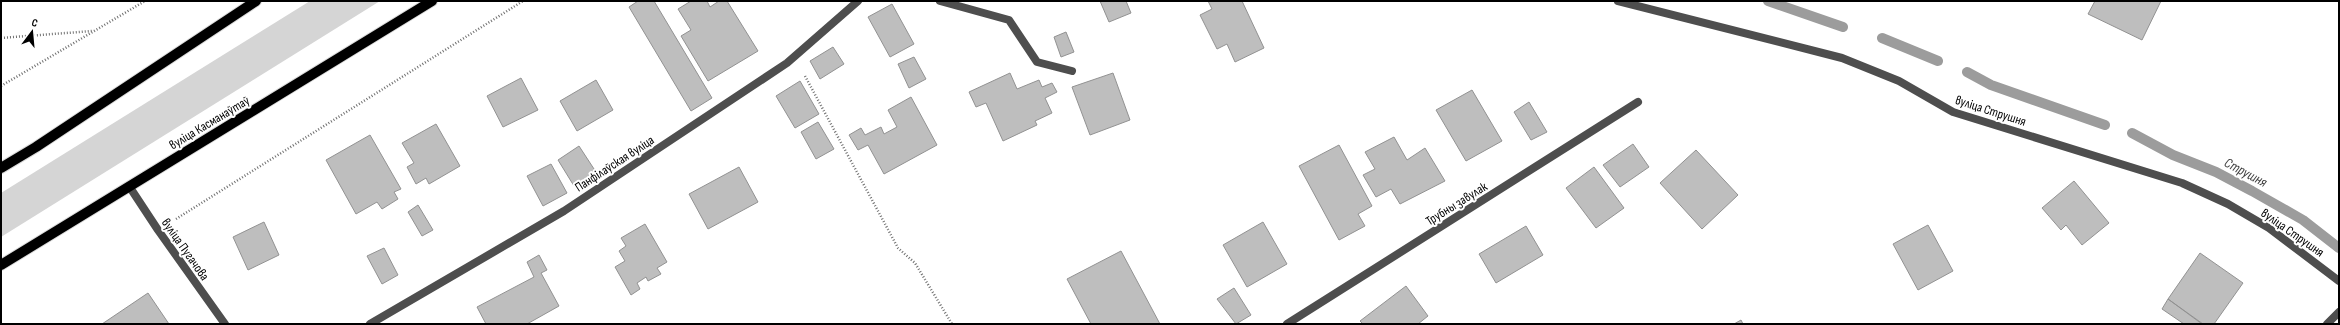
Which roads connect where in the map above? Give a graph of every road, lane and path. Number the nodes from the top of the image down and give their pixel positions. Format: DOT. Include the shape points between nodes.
graph roads {
  1 [pos="145,1"];
  2 [pos="256,1"];
  3 [pos="432,1"];
  4 [pos="523,1"];
  5 [pos="858,1"];
  6 [pos="940,1"];
  7 [pos="1618,1"];
  8 [pos="95,30"];
  9 [pos="1,38"];
  10 [pos="795,56"];
  11 [pos="1072,71"];
  12 [pos="1,86"];
  13 [pos="1638,102"];
  14 [pos="1,168"];
  15 [pos="129,186"];
  16 [pos="158,230"];
  17 [pos="1,265"];
  18 [pos="2339,281"];
  19 [pos="2339,312"];
  20 [pos="225,324"];
  21 [pos="370,324"];
  22 [pos="952,324"];
  23 [pos="1287,324"];
  24 [pos="2327,324"];
  1 -- 8 [label="path"];
  2 -- 14 [label="main road"];
  3 -- 15 [label="main road, вуліца Касманаўтаў"];
  4 -- 16 [label="path"];
  5 -- 10 [label="street, Панфілаўская вуліца"];
  6 -- 11 [label="street" via="1009,20 1037,62"];
  7 -- 18 [label="street, вуліца Струшня" via="1842,58 1899,81 1953,112 2182,183 2228,204 2269,228"];
  8 -- 9 [label="path"];
  8 -- 12 [label="path"];
  10 -- 21 [label="street, Панфілаўская вуліца" via="564,211"];
  10 -- 22 [label="path" via="898,248 916,263"];
  13 -- 23 [label="street, Трубны завулак"];
  15 -- 16 [label="street, вуліца Пугачова"];
  15 -- 17 [label="main road, вуліца Касманаўтаў"];
  16 -- 20 [label="street, вуліца Пугачова"];
  19 -- 24 [label="street"];
}
